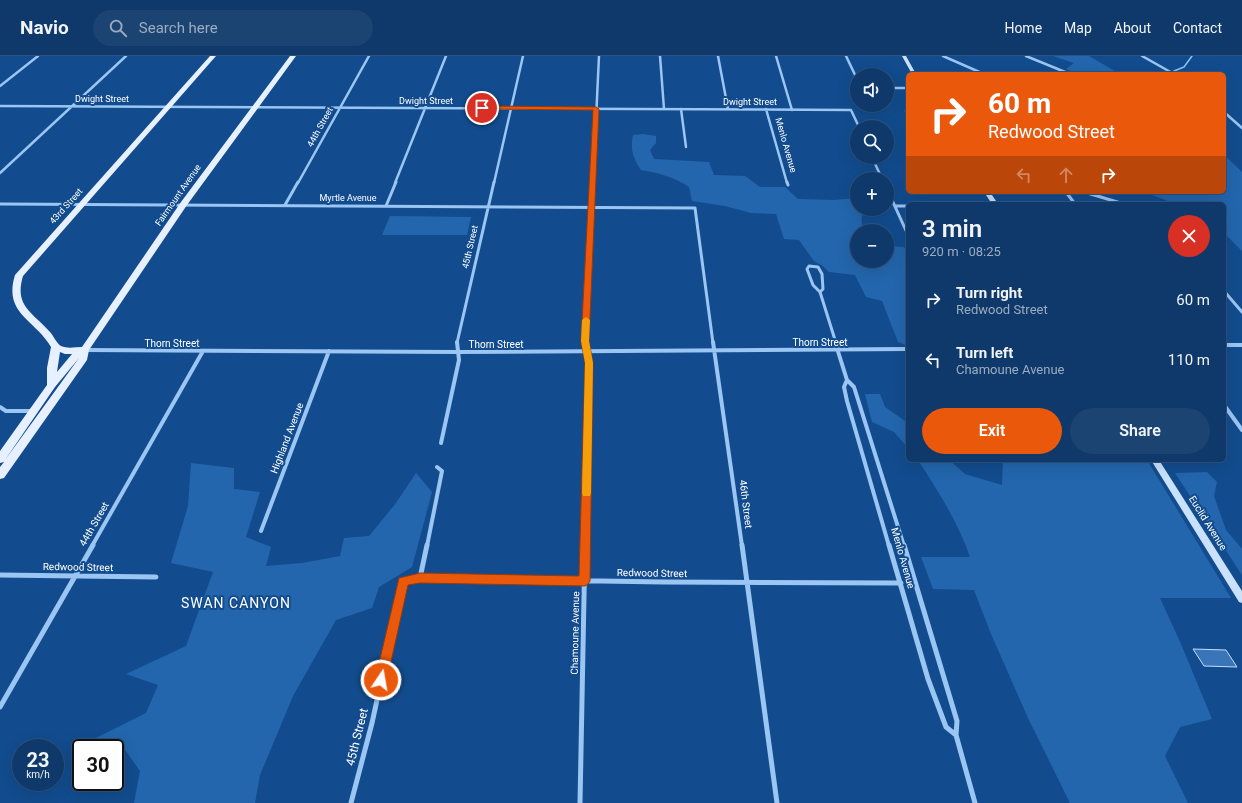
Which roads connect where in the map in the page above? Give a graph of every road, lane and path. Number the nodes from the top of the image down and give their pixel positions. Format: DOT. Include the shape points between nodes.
graph roads {
  1 [pos="38,56"];
  2 [pos="126,56"];
  3 [pos="213,56"];
  4 [pos="293,56"];
  5 [pos="369,56"];
  6 [pos="446,56"];
  7 [pos="523,56"];
  8 [pos="599,56"];
  9 [pos="660,56"];
  10 [pos="718,56"];
  11 [pos="776,56"];
  12 [pos="846,56"];
  13 [pos="904,56"];
  14 [pos="943,56"];
  15 [pos="1026,56"];
  16 [pos="1142,56"];
  17 [pos="852,68"];
  18 [pos="913,72"];
  19 [pos="979,72"];
  20 [pos="1065,72"];
  21 [pos="1170,72"];
  22 [pos="0,86"];
  23 [pos="894,88"];
  24 [pos="906,88"];
  25 [pos="0,106"];
  26 [pos="72,106"];
  27 [pos="168,107"];
  28 [pos="256,107"];
  29 [pos="340,107"];
  30 [pos="425,108"];
  31 [pos="510,108"];
  32 [pos="596,109"];
  33 [pos="664,109"];
  34 [pos="681,109"];
  35 [pos="728,109"];
  36 [pos="766,110"];
  37 [pos="792,110"];
  38 [pos="1226,114"];
  39 [pos="856,120"];
  40 [pos="1242,128"];
  41 [pos="686,147"];
  42 [pos="0,173"];
  43 [pos="788,185"];
  44 [pos="1091,194"];
  45 [pos="1117,202"];
  46 [pos="0,204"];
  47 [pos="81,204"];
  48 [pos="184,204"];
  49 [pos="285,205"];
  50 [pos="386,206"];
  51 [pos="488,206"];
  52 [pos="895,206"];
  53 [pos="906,206"];
  54 [pos="592,207"];
  55 [pos="695,208"];
  56 [pos="906,231"];
  57 [pos="820,292"];
  58 [pos="1226,293"];
  59 [pos="1242,312"];
  60 [pos="1226,345"];
  61 [pos="1242,345"];
  62 [pos="56,347"];
  63 [pos="906,349"];
  64 [pos="85,350"];
  65 [pos="838,350"];
  66 [pos="203,351"];
  67 [pos="329,351"];
  68 [pos="714,351"];
  69 [pos="459,352"];
  70 [pos="588,352"];
  71 [pos="847,380"];
  72 [pos="52,386"];
  73 [pos="0,407"];
  74 [pos="1226,407"];
  75 [pos="35,412"];
  76 [pos="1242,430"];
  77 [pos="441,443"];
  78 [pos="0,459"];
  79 [pos="1156,462"];
  80 [pos="437,467"];
  81 [pos="0,475"];
  82 [pos="261,531"];
  83 [pos="0,575"];
  84 [pos="74,576"];
  85 [pos="156,577"];
  86 [pos="420,578"];
  87 [pos="403,581"];
  88 [pos="585,581"];
  89 [pos="747,583"];
  90 [pos="901,583"];
  91 [pos="1242,599"];
  92 [pos="0,707"];
  93 [pos="956,736"];
  94 [pos="351,803"];
  95 [pos="580,803"];
  96 [pos="777,803"];
  97 [pos="975,803"];
  1 -- 22 [label="street"];
  2 -- 26 [label="street"];
  3 -- 27 [label="main road, 43rd Street"];
  4 -- 28 [label="main road, Fairmount Avenue"];
  5 -- 29 [label="street, 44th Street"];
  6 -- 30 [label="street"];
  7 -- 31 [label="street, 45th Street"];
  8 -- 32 [label="street, Chamoune Avenue"];
  9 -- 33 [label="street"];
  10 -- 35 [label="street"];
  11 -- 37 [label="street"];
  12 -- 17 [label="street"];
  13 -- 18 [label="main road"];
  14 -- 19 [label="street"];
  15 -- 20 [label="street"];
  16 -- 21 [label="street"];
  23 -- 24 [label="street"];
  25 -- 26 [label="street, Dwight Street"];
  26 -- 27 [label="street, Dwight Street"];
  26 -- 42 [label="street"];
  27 -- 28 [label="street, Dwight Street"];
  27 -- 47 [label="main road, 43rd Street"];
  28 -- 29 [label="street, Dwight Street"];
  28 -- 48 [label="main road, Fairmount Avenue"];
  29 -- 30 [label="street, Dwight Street"];
  29 -- 49 [label="street, 44th Street"];
  30 -- 31 [label="street, Dwight Street"];
  30 -- 50 [label="street"];
  31 -- 32 [label="street, Dwight Street"];
  31 -- 51 [label="street, 45th Street"];
  32 -- 33 [label="street, Dwight Street"];
  32 -- 54 [label="street, Chamoune Avenue"];
  33 -- 34 [label="street, Dwight Street"];
  34 -- 35 [label="street, Dwight Street"];
  34 -- 41 [label="street"];
  35 -- 36 [label="street, Dwight Street"];
  36 -- 37 [label="street, Dwight Street"];
  36 -- 43 [label="street, Menlo Avenue"];
  37 -- 39 [label="street, Dwight Street" via="851,110"];
  38 -- 40 [label="street"];
  44 -- 45 [label="street"];
  46 -- 47 [label="street, Myrtle Avenue"];
  47 -- 48 [label="street, Myrtle Avenue"];
  47 -- 62 [label="main road, 43rd Street" via="24,268 15,288 17,302 23,311 48,334"];
  48 -- 49 [label="street, Myrtle Avenue"];
  48 -- 64 [label="main road, Fairmount Avenue"];
  49 -- 50 [label="street, Myrtle Avenue"];
  50 -- 51 [label="street, Myrtle Avenue"];
  51 -- 54 [label="street, Myrtle Avenue"];
  51 -- 69 [label="street, 45th Street" via="457,342"];
  52 -- 53 [label="street"];
  52 -- 56 [label="street"];
  54 -- 55 [label="street, Myrtle Avenue"];
  54 -- 70 [label="street, Chamoune Avenue" via="585,341"];
  55 -- 68 [label="street, 46th Street"];
  57 -- 57 [label="street, Menlo Avenue" via="824,280 820,269 810,266 807,268 810,279"];
  57 -- 65 [label="street, Menlo Avenue"];
  58 -- 59 [label="street"];
  60 -- 61 [label="street"];
  62 -- 64 [label="main road" via="65,351"];
  62 -- 72 [label="main road"];
  63 -- 65 [label="street, Thorn Street"];
  64 -- 66 [label="street, Thorn Street"];
  64 -- 72 [label="main road, Fairmount Avenue" via="74,357"];
  64 -- 81 [label="main road, Fairmount Avenue" via="84,358"];
  65 -- 68 [label="street, Thorn Street"];
  65 -- 71 [label="street, Menlo Avenue"];
  66 -- 67 [label="street, Thorn Street"];
  66 -- 84 [label="street, 44th Street"];
  67 -- 69 [label="street, Thorn Street"];
  67 -- 82 [label="street, Highland Avenue"];
  68 -- 70 [label="street, Thorn Street"];
  68 -- 89 [label="street, 46th Street"];
  69 -- 70 [label="street, Thorn Street"];
  69 -- 77 [label="street, 45th Street"];
  70 -- 88 [label="street, Chamoune Avenue"];
  71 -- 90 [label="street, Menlo Avenue" via="844,387 847,401"];
  71 -- 93 [label="street, Menlo Avenue" via="854,387 872,438 957,721"];
  72 -- 75 [label="main road, Fairmount Avenue"];
  73 -- 75 [label="street" via="6,411"];
  74 -- 76 [label="street"];
  75 -- 78 [label="main road, Fairmount Avenue"];
  79 -- 91 [label="main road, Euclid Avenue"];
  80 -- 86 [label="street" via="442,471"];
  83 -- 84 [label="street, Redwood Street"];
  84 -- 85 [label="street, Redwood Street"];
  84 -- 92 [label="street, 44th Street"];
  86 -- 87 [label="street, Redwood Street"];
  86 -- 88 [label="street, Redwood Street"];
  87 -- 94 [label="street, 45th Street" via="372,723"];
  88 -- 89 [label="street, Redwood Street"];
  88 -- 95 [label="street, Chamoune Avenue"];
  89 -- 90 [label="street, Redwood Street"];
  89 -- 96 [label="street, 46th Street"];
  90 -- 93 [label="street, Menlo Avenue" via="940,714 946,727"];
  93 -- 97 [label="street, Menlo Avenue"];
}
